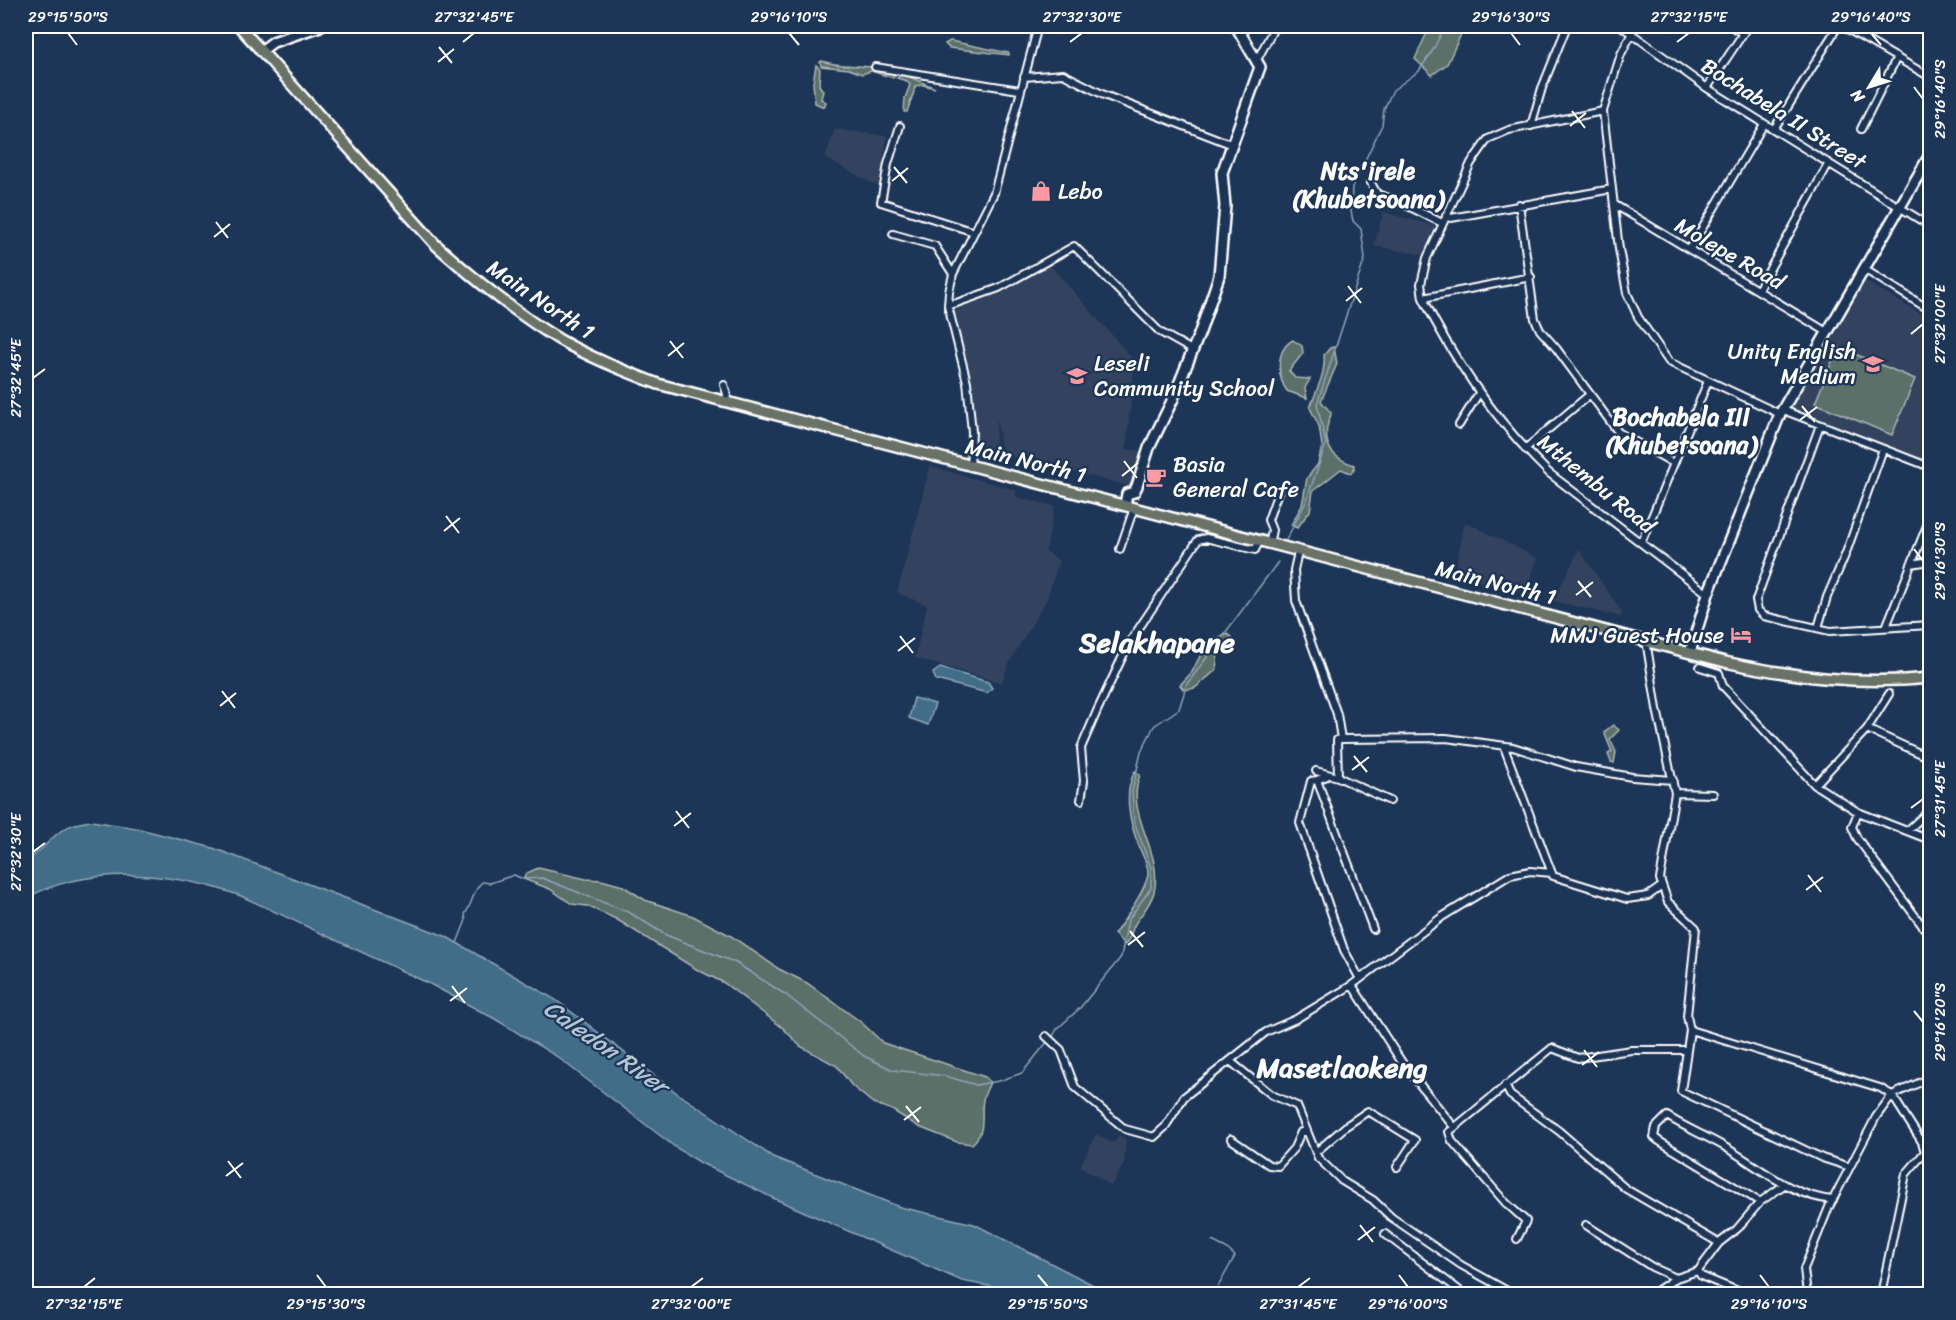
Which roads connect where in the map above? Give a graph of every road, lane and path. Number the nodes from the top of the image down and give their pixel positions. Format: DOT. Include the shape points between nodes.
graph roads {
  1 [pos="239,26"];
  2 [pos="320,26"];
  3 [pos="1038,26"];
  4 [pos="1236,26"];
  5 [pos="1275,26"];
  6 [pos="1567,26"];
  7 [pos="1622,26"];
  8 [pos="1731,26"];
  9 [pos="1748,26"];
  10 [pos="1840,26"];
  11 [pos="1632,33"];
  12 [pos="1742,33"];
  13 [pos="261,51"];
  14 [pos="1898,57"];
  15 [pos="1257,60"];
  16 [pos="875,67"];
  17 [pos="1024,76"];
  18 [pos="1930,77"];
  19 [pos="1707,88"];
  20 [pos="1019,90"];
  21 [pos="1603,111"];
  22 [pos="1764,124"];
  23 [pos="900,126"];
  24 [pos="1531,126"];
  25 [pos="1774,129"];
  26 [pos="1861,129"];
  27 [pos="1233,145"];
  28 [pos="1930,155"];
  29 [pos="1829,163"];
  30 [pos="1371,183"];
  31 [pos="1612,189"];
  32 [pos="1519,204"];
  33 [pos="1615,205"];
  34 [pos="1901,207"];
  35 [pos="1446,215"];
  36 [pos="1442,223"];
  37 [pos="1930,226"];
  38 [pos="975,232"];
  39 [pos="893,234"];
  40 [pos="1690,249"];
  41 [pos="1864,269"];
  42 [pos="953,274"];
  43 [pos="1531,277"];
  44 [pos="1758,290"];
  45 [pos="1423,298"];
  46 [pos="948,306"];
  47 [pos="1930,310"];
  48 [pos="1827,332"];
  49 [pos="1192,350"];
  50 [pos="1708,381"];
  51 [pos="724,386"];
  52 [pos="1479,393"];
  53 [pos="1589,395"];
  54 [pos="726,402"];
  55 [pos="1781,412"];
  56 [pos="1459,425"];
  57 [pos="1820,425"];
  58 [pos="1525,448"];
  59 [pos="1883,449"];
  60 [pos="1673,463"];
  61 [pos="970,466"];
  62 [pos="1930,467"];
  63 [pos="1278,492"];
  64 [pos="1129,506"];
  65 [pos="1930,518"];
  66 [pos="1264,543"];
  67 [pos="1641,543"];
  68 [pos="1120,549"];
  69 [pos="1298,552"];
  70 [pos="1930,561"];
  71 [pos="1911,564"];
  72 [pos="1708,594"];
  73 [pos="1930,625"];
  74 [pos="1886,627"];
  75 [pos="1818,628"];
  76 [pos="1646,640"];
  77 [pos="1690,652"];
  78 [pos="1715,659"];
  79 [pos="1700,667"];
  80 [pos="1712,672"];
  81 [pos="1930,678"];
  82 [pos="1889,694"];
  83 [pos="1867,729"];
  84 [pos="1341,739"];
  85 [pos="1504,747"];
  86 [pos="1930,758"];
  87 [pos="1316,771"];
  88 [pos="1327,776"];
  89 [pos="1338,777"];
  90 [pos="1317,780"];
  91 [pos="1673,780"];
  92 [pos="1815,785"];
  93 [pos="1675,793"];
  94 [pos="1713,794"];
  95 [pos="1082,800"];
  96 [pos="1390,801"];
  97 [pos="1930,810"];
  98 [pos="1858,812"];
  99 [pos="1906,831"];
  100 [pos="1930,840"];
  101 [pos="1552,873"];
  102 [pos="1662,886"];
  103 [pos="1372,928"];
  104 [pos="1930,936"];
  105 [pos="1360,979"];
  106 [pos="1352,985"];
  107 [pos="1690,1030"];
  108 [pos="1046,1036"];
  109 [pos="1685,1050"];
  110 [pos="1230,1061"];
  111 [pos="1930,1078"];
  112 [pos="1505,1085"];
  113 [pos="1892,1095"];
  114 [pos="1454,1127"];
  115 [pos="1306,1132"];
  116 [pos="1231,1139"];
  117 [pos="1316,1152"];
  118 [pos="1397,1167"];
  119 [pos="1851,1167"];
  120 [pos="1784,1185"];
  121 [pos="1833,1200"];
  122 [pos="1760,1202"];
  123 [pos="1586,1225"];
  124 [pos="1385,1234"];
  125 [pos="1517,1239"];
  126 [pos="1719,1244"];
  127 [pos="1698,1271"];
  128 [pos="1676,1278"];
  129 [pos="1930,1292"];
  130 [pos="1464,1294"];
  131 [pos="1513,1294"];
  132 [pos="1652,1294"];
  133 [pos="1745,1294"];
  134 [pos="1807,1294"];
  135 [pos="1881,1294"];
  136 [pos="1927,1294"];
  1 -- 13 [label="main road, Main North 1"];
  2 -- 13 [label="street" via="273,42"];
  3 -- 17 [label="street"];
  4 -- 15 [label="street"];
  5 -- 15 [label="street"];
  6 -- 24 [label="street"];
  7 -- 11 [label="street, Bochabela II Street"];
  8 -- 12 [label="street"];
  9 -- 12 [label="street"];
  10 -- 14 [label="street"];
  10 -- 25 [label="street"];
  11 -- 19 [label="street, Bochabela II Street"];
  11 -- 21 [label="street"];
  12 -- 19 [label="street"];
  13 -- 54 [label="main road, Main North 1" via="435,244 512,308 561,341 603,362 658,384"];
  14 -- 18 [label="street"];
  14 -- 26 [label="street"];
  15 -- 27 [label="street" via="1260,67 1254,90"];
  16 -- 20 [label="street"];
  17 -- 20 [label="street"];
  17 -- 27 [label="street" via="1063,74 1104,95"];
  19 -- 22 [label="street, Bochabela II Street"];
  20 -- 38 [label="street" via="994,193"];
  21 -- 24 [label="street"];
  21 -- 31 [label="street"];
  22 -- 25 [label="street, Bochabela II Street"];
  22 -- 40 [label="street"];
  23 -- 38 [label="street" via="881,202"];
  24 -- 35 [label="street" via="1488,139 1471,163"];
  25 -- 29 [label="street, Bochabela II Street"];
  27 -- 49 [label="street" via="1222,173 1219,276"];
  28 -- 34 [label="street"];
  29 -- 34 [label="street, Bochabela II Street"];
  29 -- 44 [label="street"];
  30 -- 36 [label="street" via="1377,194"];
  31 -- 32 [label="street"];
  31 -- 33 [label="street"];
  32 -- 35 [label="street" via="1450,218"];
  32 -- 43 [label="street"];
  33 -- 40 [label="street, Molepe Road"];
  33 -- 50 [label="street" via="1627,293 1638,317 1669,362"];
  34 -- 37 [label="street, Bochabela II Street"];
  34 -- 41 [label="street"];
  35 -- 36 [label="street"];
  36 -- 45 [label="street" via="1422,274"];
  38 -- 42 [label="street"];
  39 -- 42 [label="street" via="934,246"];
  40 -- 44 [label="street, Molepe Road"];
  41 -- 47 [label="street"];
  41 -- 48 [label="street"];
  42 -- 46 [label="street"];
  43 -- 45 [label="street"];
  43 -- 53 [label="street" via="1535,319 1540,330"];
  44 -- 48 [label="street, Molepe Road"];
  45 -- 52 [label="street, Mthembu Road"];
  46 -- 49 [label="street" via="999,288 1074,246 1160,332"];
  46 -- 61 [label="street" via="967,382 972,432"];
  48 -- 55 [label="street"];
  49 -- 64 [label="street" via="1149,448 1137,486 1127,494"];
  50 -- 55 [label="street"];
  50 -- 60 [label="street"];
  51 -- 54 [label="street"];
  52 -- 56 [label="street"];
  52 -- 58 [label="street, Mthembu Road"];
  53 -- 58 [label="street"];
  53 -- 60 [label="street" via="1618,432"];
  54 -- 61 [label="main road, Main North 1"];
  55 -- 57 [label="street"];
  55 -- 72 [label="street"];
  57 -- 59 [label="street"];
  57 -- 75 [label="street" via="1756,600 1764,616"];
  58 -- 67 [label="street, Mthembu Road" via="1549,473"];
  59 -- 62 [label="street"];
  59 -- 75 [label="street"];
  60 -- 67 [label="street"];
  61 -- 64 [label="main road, Main North 1"];
  63 -- 66 [label="street" via="1268,520 1272,530"];
  64 -- 66 [label="main road, Main North 1"];
  64 -- 68 [label="street"];
  65 -- 71 [label="street"];
  66 -- 69 [label="main road, Main North 1"];
  66 -- 95 [label="street" via="1255,550 1206,538 1198,540 1129,643 1096,711 1081,748"];
  67 -- 72 [label="street, Mthembu Road"];
  69 -- 76 [label="main road, Main North 1"];
  69 -- 84 [label="street" via="1294,570 1296,601 1337,714"];
  70 -- 71 [label="street"];
  71 -- 74 [label="street"];
  72 -- 77 [label="street"];
  73 -- 74 [label="street"];
  74 -- 75 [label="street" via="1830,631"];
  76 -- 77 [label="main road, Main North 1"];
  76 -- 91 [label="street" via="1654,698"];
  77 -- 78 [label="main road, Main North 1"];
  78 -- 80 [label="street"];
  78 -- 81 [label="main road, Main North 1" via="1800,677 1867,681"];
  79 -- 80 [label="street"];
  80 -- 92 [label="street" via="1719,673 1723,686"];
  82 -- 83 [label="street"];
  83 -- 86 [label="street"];
  83 -- 92 [label="street"];
  84 -- 85 [label="street" via="1446,738"];
  84 -- 89 [label="street" via="1337,740"];
  85 -- 91 [label="street" via="1580,767"];
  85 -- 101 [label="street"];
  87 -- 88 [label="street"];
  88 -- 89 [label="street"];
  88 -- 90 [label="street"];
  89 -- 96 [label="street"];
  90 -- 103 [label="street"];
  90 -- 105 [label="street" via="1311,782 1300,823 1344,950"];
  91 -- 93 [label="street"];
  92 -- 98 [label="street"];
  93 -- 94 [label="street"];
  93 -- 102 [label="street"];
  97 -- 99 [label="street"];
  98 -- 99 [label="street"];
  98 -- 104 [label="street" via="1852,822 1857,838"];
  99 -- 100 [label="street"];
  101 -- 102 [label="street" via="1627,899 1648,896"];
  101 -- 105 [label="street" via="1530,871 1510,875 1442,917"];
  102 -- 107 [label="street" via="1668,902 1696,928 1687,1016"];
  105 -- 106 [label="street"];
  106 -- 110 [label="street" via="1266,1032"];
  106 -- 114 [label="street" via="1403,1064"];
  107 -- 109 [label="street"];
  107 -- 113 [label="street"];
  108 -- 110 [label="street" via="1061,1050 1075,1087 1125,1129 1151,1136 1159,1135 1184,1097"];
  109 -- 112 [label="street" via="1631,1050 1578,1058 1552,1048"];
  109 -- 119 [label="street" via="1681,1091 1822,1158"];
  110 -- 115 [label="street" via="1255,1084 1297,1106"];
  111 -- 113 [label="street"];
  112 -- 114 [label="street"];
  112 -- 126 [label="street" via="1510,1095 1626,1189"];
  113 -- 119 [label="street" via="1876,1117"];
  113 -- 135 [label="street" via="1925,1152 1906,1174"];
  114 -- 125 [label="street" via="1448,1136 1526,1221"];
  115 -- 116 [label="street" via="1301,1132 1294,1148 1278,1166 1269,1165"];
  115 -- 117 [label="street"];
  117 -- 118 [label="street" via="1368,1111 1415,1140"];
  117 -- 131 [label="street" via="1342,1181 1479,1277"];
  119 -- 121 [label="street"];
  120 -- 121 [label="street" via="1814,1198"];
  120 -- 122 [label="street"];
  120 -- 122 [label="street" via="1724,1146 1667,1116 1656,1127 1654,1137 1659,1141"];
  121 -- 134 [label="street" via="1804,1269"];
  122 -- 126 [label="street"];
  123 -- 128 [label="street"];
  124 -- 130 [label="street"];
  126 -- 127 [label="street"];
  127 -- 128 [label="street"];
  127 -- 133 [label="street" via="1701,1276"];
  128 -- 132 [label="street"];
  129 -- 136 [label="street"];
}
